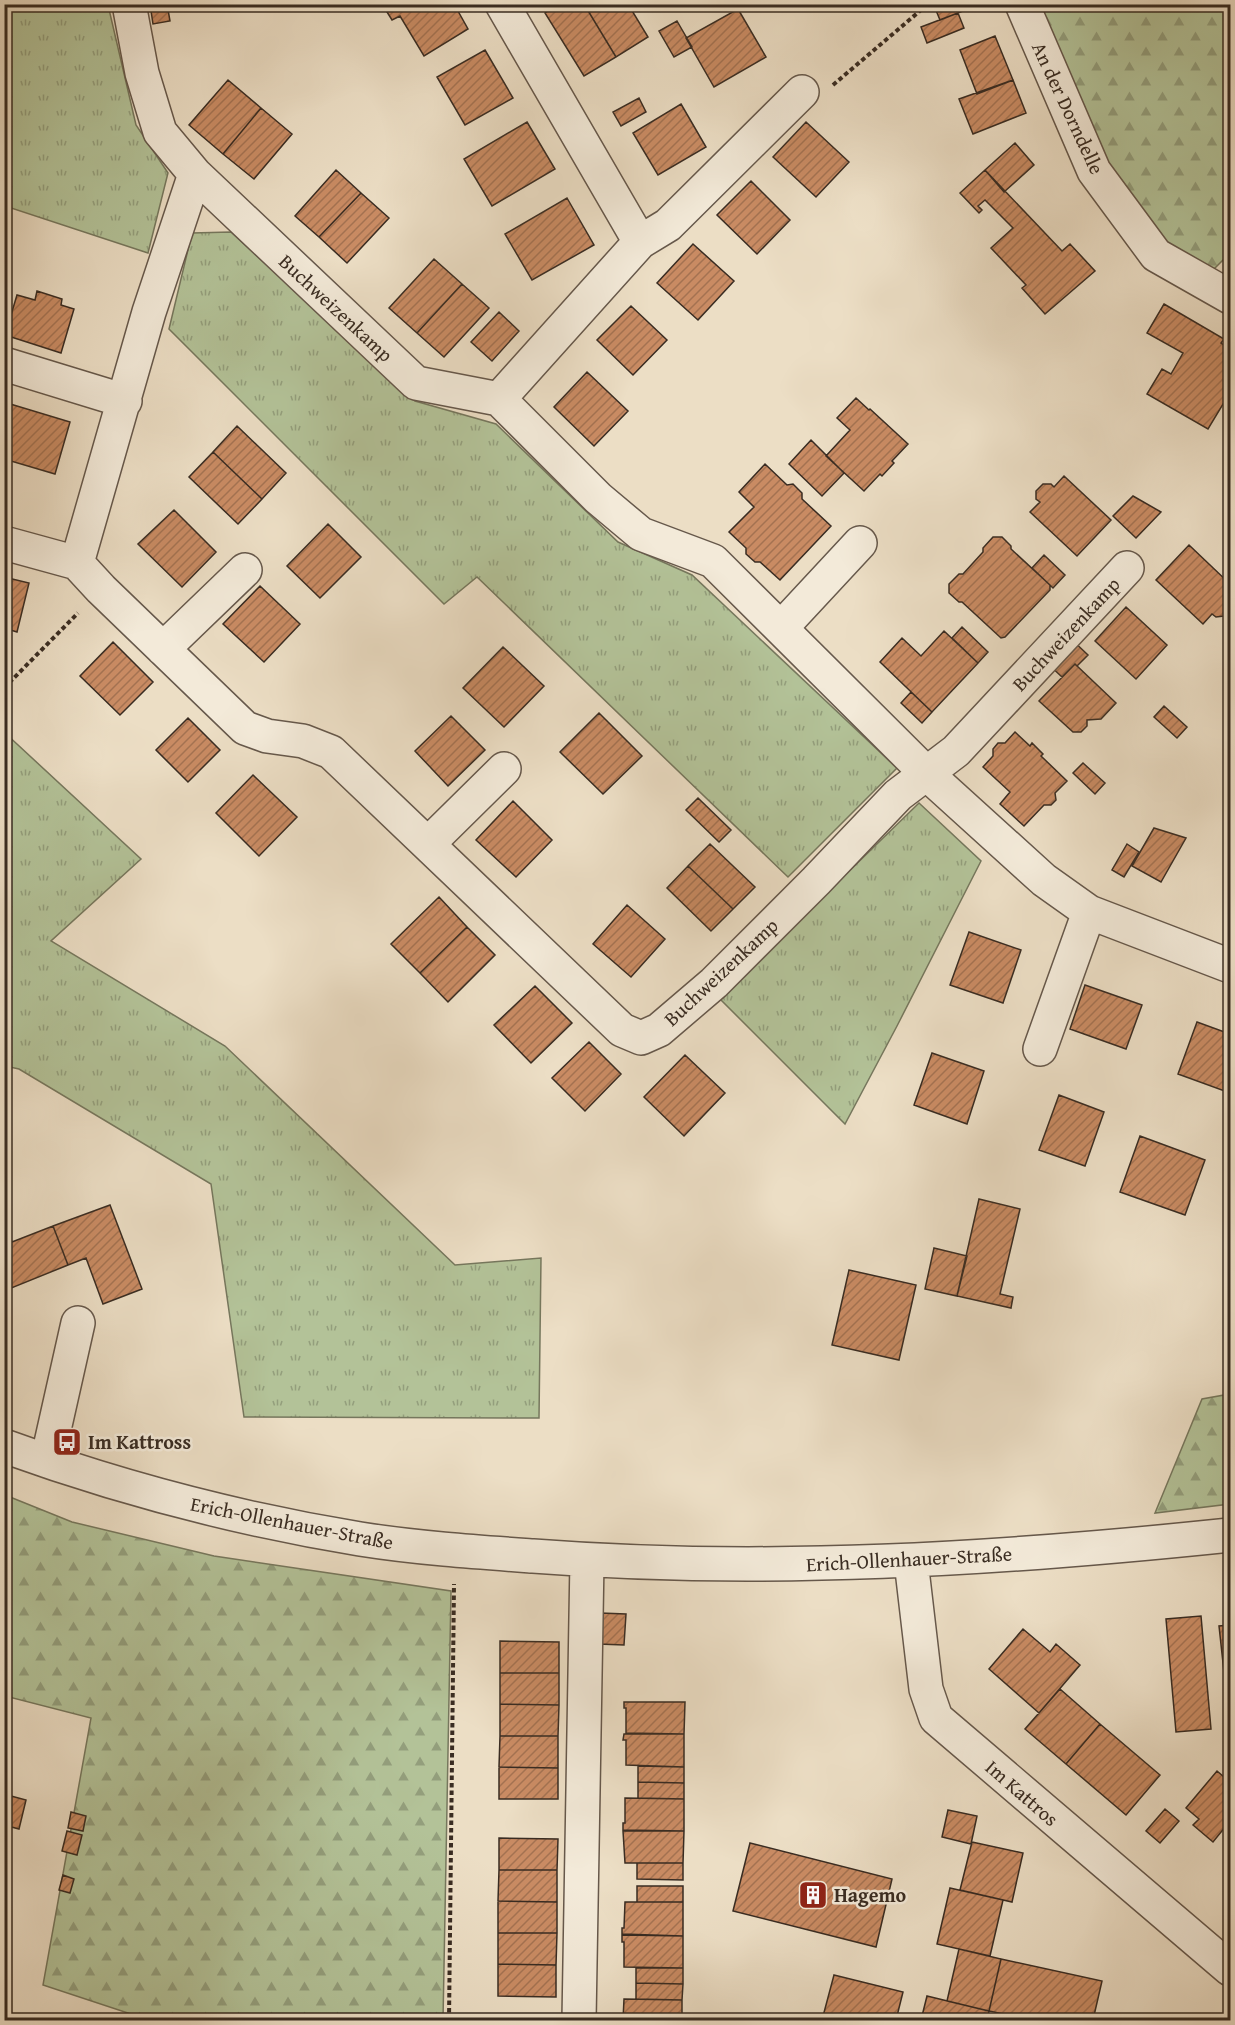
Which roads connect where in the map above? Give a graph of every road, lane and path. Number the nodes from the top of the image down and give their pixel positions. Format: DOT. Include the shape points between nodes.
graph roads {
  1 [pos="129,4"];
  2 [pos="928,4"];
  3 [pos="1022,4"];
  4 [pos="511,8"];
  5 [pos="802,92"];
  6 [pos="195,174"];
  7 [pos="640,242"];
  8 [pos="1230,297"];
  9 [pos="4,364"];
  10 [pos="499,399"];
  11 [pos="125,401"];
  12 [pos="4,543"];
  13 [pos="860,543"];
  14 [pos="77,563"];
  15 [pos="1127,568"];
  16 [pos="245,570"];
  17 [pos="101,589"];
  18 [pos="781,628"];
  19 [pos="163,649"];
  20 [pos="4,688"];
  21 [pos="504,769"];
  22 [pos="927,774"];
  23 [pos="428,844"];
  24 [pos="1089,912"];
  25 [pos="1230,966"];
  26 [pos="1040,1049"];
  27 [pos="78,1323"];
  28 [pos="4,1446"];
  29 [pos="47,1461"];
  30 [pos="1230,1535"];
  31 [pos="455,1551"];
  32 [pos="587,1560"];
  33 [pos="910,1562"];
  34 [pos="1230,1970"];
  35 [pos="449,2020"];
  36 [pos="579,2020"];
  1 -- 6 [label="street, Buchweizenkamp" via="142,73 160,132"];
  2 -- 5 [label="path" via="826,91"];
  3 -- 8 [label="street, An der Dorndelle" via="1094,171 1156,255"];
  4 -- 7 [label="street"];
  5 -- 7 [label="street" via="668,225"];
  6 -- 10 [label="street, Buchweizenkamp" via="416,383"];
  6 -- 11 [label="street" via="149,312"];
  7 -- 10 [label="street"];
  9 -- 11 [label="street"];
  10 -- 18 [label="street" via="598,498 641,534 713,561"];
  11 -- 14 [label="street"];
  12 -- 14 [label="street"];
  13 -- 18 [label="street"];
  14 -- 17 [label="street, Buchweizenkamp"];
  15 -- 22 [label="street, Buchweizenkamp" via="956,751"];
  16 -- 19 [label="street"];
  17 -- 19 [label="street, Buchweizenkamp"];
  17 -- 20 [label="path"];
  18 -- 22 [label="street"];
  19 -- 23 [label="street, Buchweizenkamp" via="245,728 303,741 331,752"];
  21 -- 23 [label="street"];
  22 -- 23 [label="street, Buchweizenkamp" via="898,795 714,983 659,1030 641,1038 622,1030"];
  22 -- 24 [label="street" via="1044,880"];
  24 -- 25 [label="street"];
  24 -- 26 [label="street"];
  27 -- 29 [label="street"];
  28 -- 29 [label="street, Erich-Ollenhauer-Straße"];
  29 -- 31 [label="street, Erich-Ollenhauer-Straße" via="157,1496 271,1522"];
  30 -- 33 [label="street, Erich-Ollenhauer-Straße"];
  31 -- 32 [label="street, Erich-Ollenhauer-Straße"];
  31 -- 35 [label="path"];
  32 -- 33 [label="street, Erich-Ollenhauer-Straße" via="743,1565"];
  32 -- 36 [label="street"];
  33 -- 34 [label="street, Im Kattros" via="926,1689 936,1718"];
}
